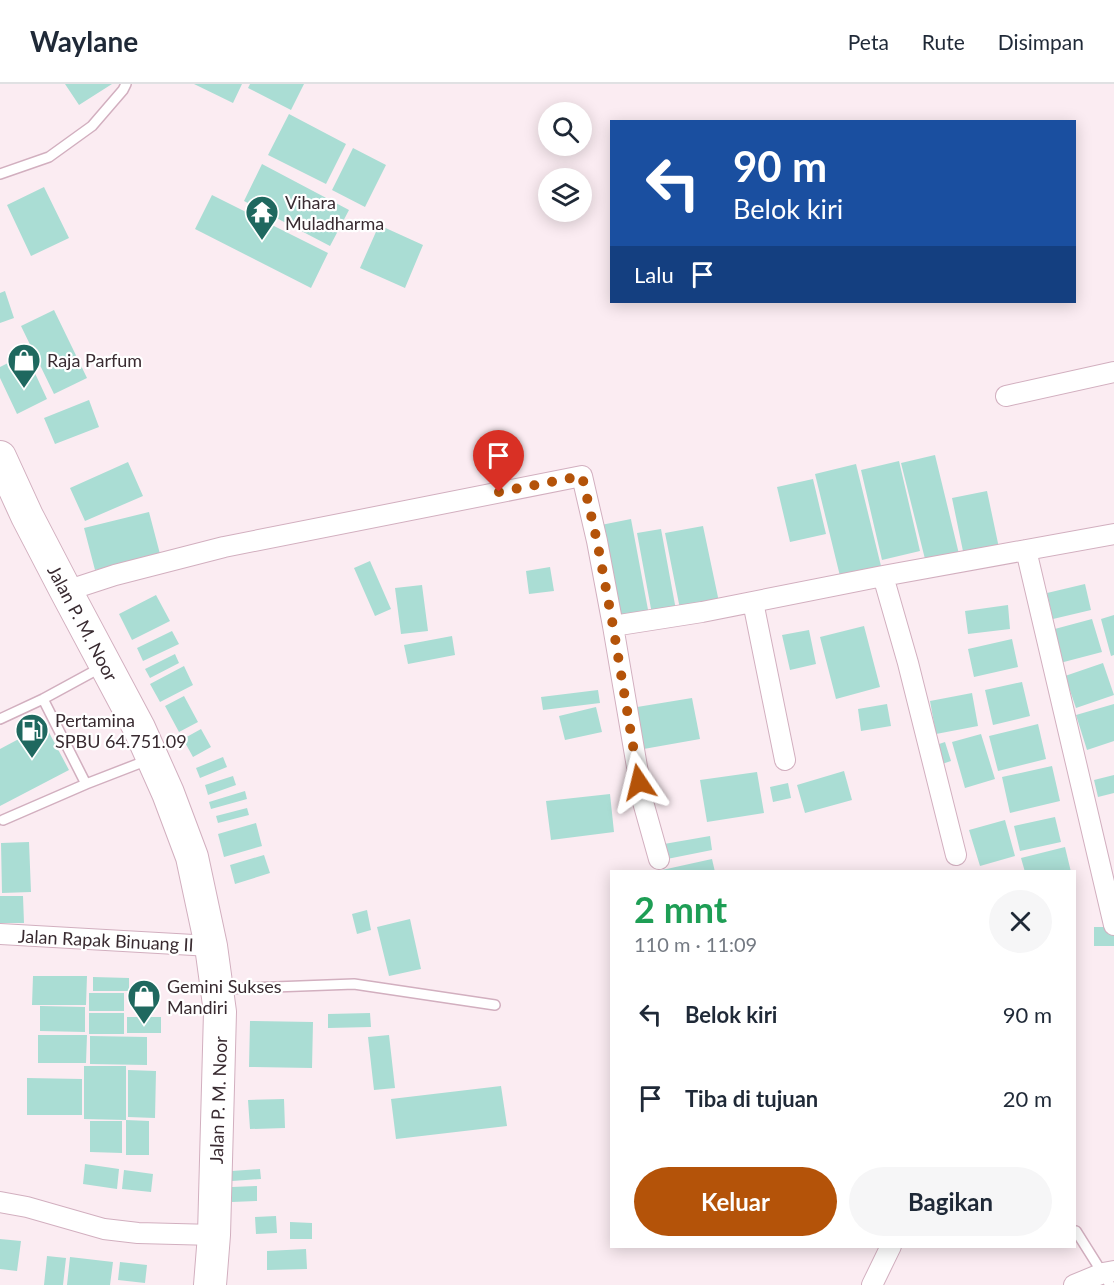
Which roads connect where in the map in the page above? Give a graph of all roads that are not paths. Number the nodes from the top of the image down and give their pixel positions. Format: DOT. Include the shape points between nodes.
graph roads {
  1 [pos="126,84"];
  2 [pos="0,174"];
  3 [pos="1114,372"];
  4 [pos="1006,396"];
  5 [pos="0,457"];
  6 [pos="1114,534"];
  7 [pos="1026,550"];
  8 [pos="883,576"];
  9 [pos="66,591"];
  10 [pos="753,602"];
  11 [pos="613,626"];
  12 [pos="105,666"];
  13 [pos="44,699"];
  14 [pos="0,719"];
  15 [pos="153,758"];
  16 [pos="785,760"];
  17 [pos="86,784"];
  18 [pos="3,820"];
  19 [pos="956,855"];
  20 [pos="659,860"];
  21 [pos="1114,925"];
  22 [pos="0,934"];
  23 [pos="211,946"];
  24 [pos="217,989"];
  25 [pos="495,1005"];
  26 [pos="0,1202"];
  27 [pos="1076,1231"];
  28 [pos="213,1235"];
  29 [pos="890,1248"];
  30 [pos="1109,1276"];
  31 [pos="210,1285"];
  32 [pos="872,1285"];
  33 [pos="1074,1285"];
  1 -- 2 [label="lane" via="92,126 49,158"];
  3 -- 4 [label="street"];
  5 -- 9 [label="highway, Jalan P. M. Noor"];
  6 -- 7 [label="street"];
  7 -- 8 [label="street"];
  7 -- 21 [label="street"];
  8 -- 10 [label="street"];
  8 -- 19 [label="street"];
  9 -- 11 [label="street" via="225,547 582,476"];
  9 -- 12 [label="highway, Jalan P. M. Noor"];
  10 -- 11 [label="street"];
  10 -- 16 [label="street"];
  11 -- 20 [label="street" via="643,802"];
  12 -- 13 [label="lane"];
  12 -- 15 [label="highway, Jalan P. M. Noor"];
  13 -- 14 [label="lane"];
  13 -- 17 [label="lane"];
  15 -- 17 [label="lane"];
  15 -- 23 [label="highway, Jalan P. M. Noor" via="192,857"];
  17 -- 18 [label="lane"];
  22 -- 23 [label="street, Jalan Rapak Binuang II"];
  23 -- 24 [label="highway, Jalan P. M. Noor"];
  24 -- 25 [label="lane" via="354,984"];
  24 -- 28 [label="highway, Jalan P. M. Noor" via="220,1012"];
  26 -- 28 [label="street" via="104,1229"];
  27 -- 30 [label="lane"];
  28 -- 31 [label="highway, Jalan P. M. Noor"];
  29 -- 32 [label="street"];
  30 -- 33 [label="street"];
}
